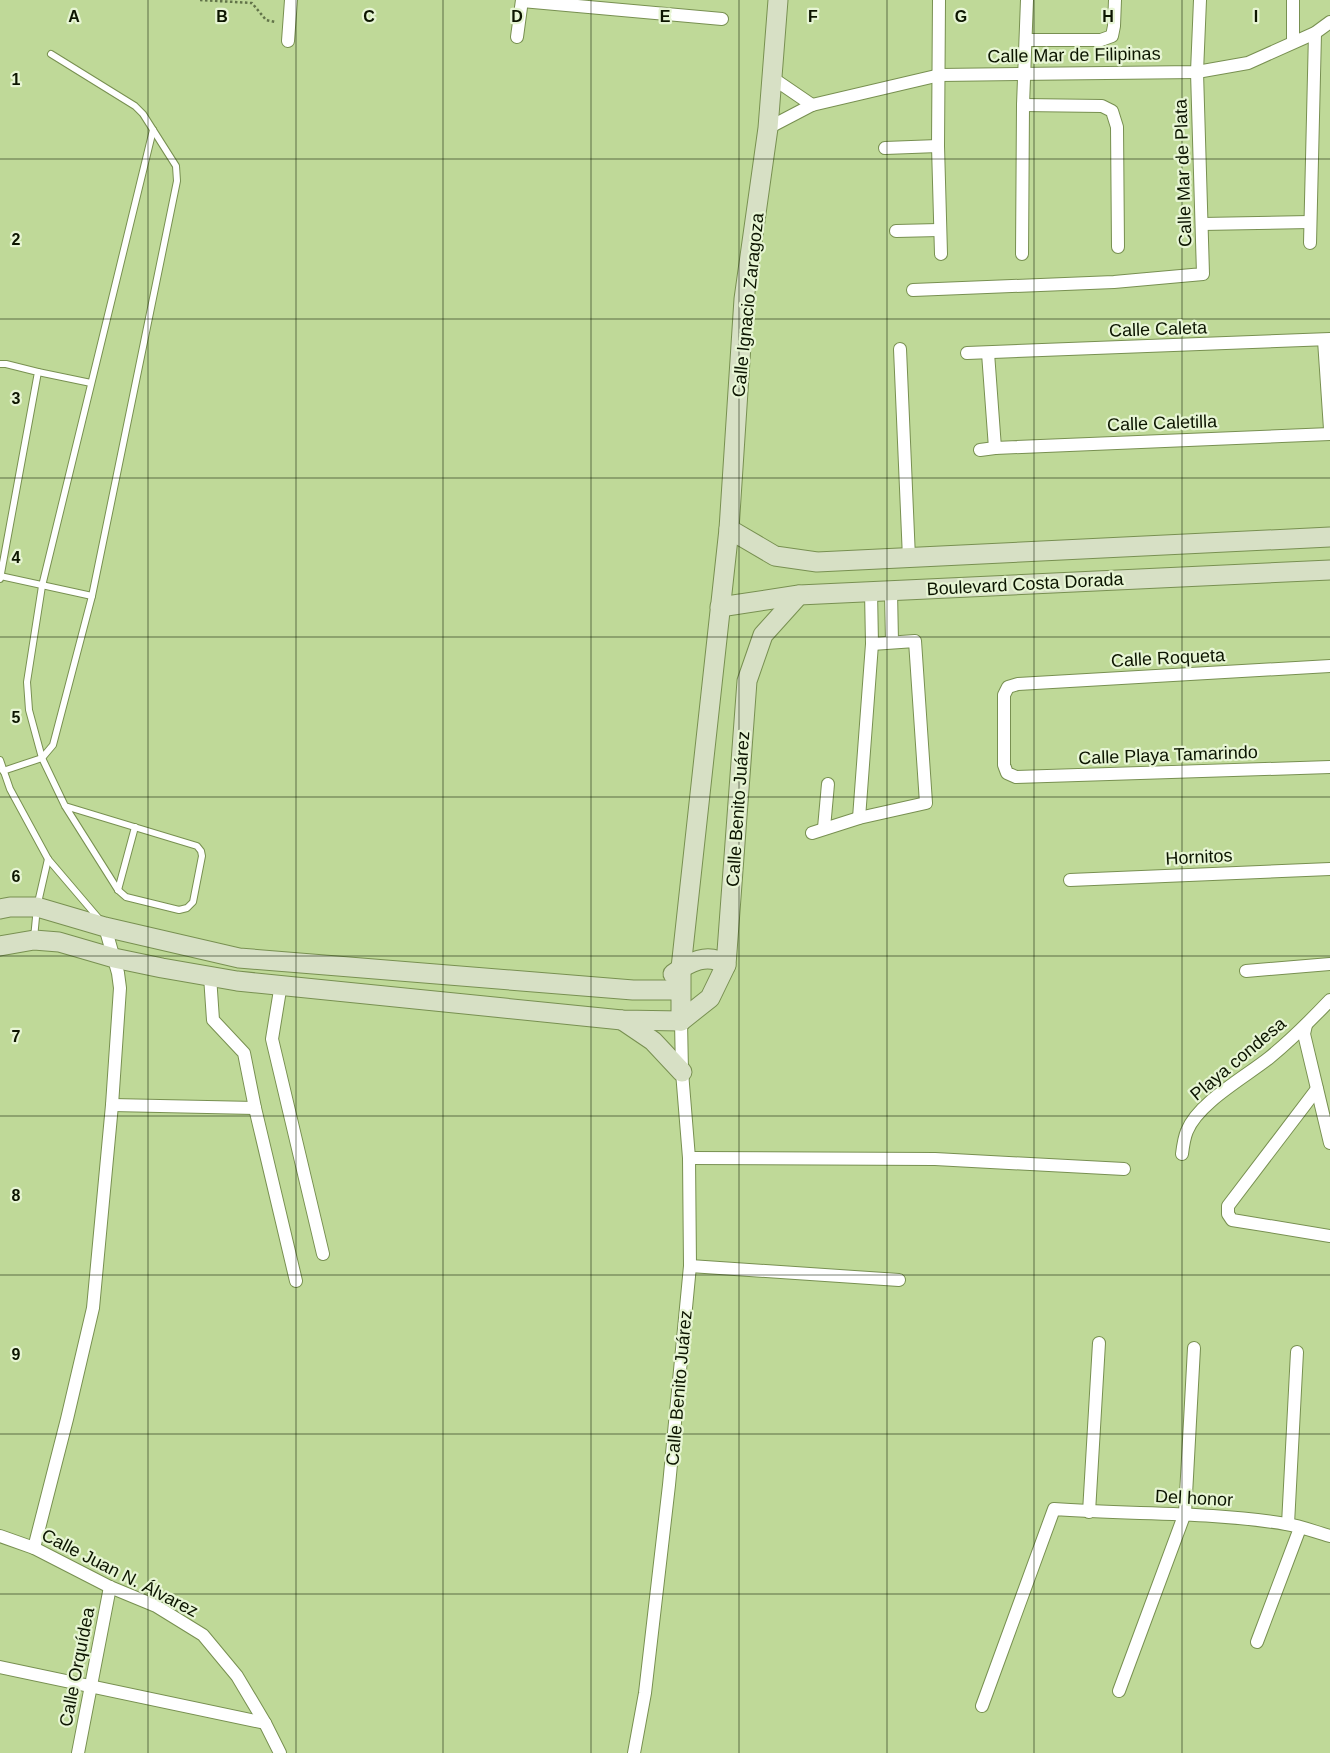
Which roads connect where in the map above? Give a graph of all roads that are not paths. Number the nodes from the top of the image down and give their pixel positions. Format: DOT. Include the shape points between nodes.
graph roads {
  1 [pos="291,0"];
  2 [pos="522,0"];
  3 [pos="939,0"];
  4 [pos="1027,0"];
  5 [pos="1115,0"];
  6 [pos="1200,0"];
  7 [pos="1292,0"];
  8 [pos="778,1"];
  9 [pos="722,19"];
  10 [pos="1330,22"];
  11 [pos="1314,33"];
  12 [pos="517,37"];
  13 [pos="1026,40"];
  14 [pos="288,41"];
  15 [pos="1293,42"];
  16 [pos="50,54"];
  17 [pos="1197,72"];
  18 [pos="1025,73"];
  19 [pos="940,75"];
  20 [pos="771,77"];
  21 [pos="812,105"];
  22 [pos="1024,105"];
  23 [pos="768,128"];
  24 [pos="153,130"];
  25 [pos="938,146"];
  26 [pos="885,148"];
  27 [pos="1310,222"];
  28 [pos="1202,224"];
  29 [pos="939,230"];
  30 [pos="896,231"];
  31 [pos="1310,243"];
  32 [pos="1118,247"];
  33 [pos="941,254"];
  34 [pos="1022,254"];
  35 [pos="914,290"];
  36 [pos="1327,340"];
  37 [pos="900,350"];
  38 [pos="967,353"];
  39 [pos="988,353"];
  40 [pos="0,364"];
  41 [pos="38,372"];
  42 [pos="91,383"];
  43 [pos="1330,429"];
  44 [pos="1330,434"];
  45 [pos="994,448"];
  46 [pos="980,450"];
  47 [pos="729,530"];
  48 [pos="1330,537"];
  49 [pos="955,555"];
  50 [pos="909,558"];
  51 [pos="1330,570"];
  52 [pos="0,577"];
  53 [pos="42,586"];
  54 [pos="911,590"];
  55 [pos="891,591"];
  56 [pos="871,592"];
  57 [pos="799,595"];
  58 [pos="92,596"];
  59 [pos="720,607"];
  60 [pos="892,642"];
  61 [pos="872,644"];
  62 [pos="1330,666"];
  63 [pos="42,758"];
  64 [pos="0,760"];
  65 [pos="1330,767"];
  66 [pos="3,771"];
  67 [pos="1007,773"];
  68 [pos="828,784"];
  69 [pos="65,806"];
  70 [pos="859,818"];
  71 [pos="135,828"];
  72 [pos="48,859"];
  73 [pos="1330,869"];
  74 [pos="1070,880"];
  75 [pos="118,890"];
  76 [pos="37,908"];
  77 [pos="0,909"];
  78 [pos="105,927"];
  79 [pos="34,940"];
  80 [pos="0,946"];
  81 [pos="114,958"];
  82 [pos="1330,964"];
  83 [pos="726,965"];
  84 [pos="339,966"];
  85 [pos="680,968"];
  86 [pos="1246,971"];
  87 [pos="210,976"];
  88 [pos="275,984"];
  89 [pos="334,990"];
  90 [pos="633,990"];
  91 [pos="680,990"];
  92 [pos="1330,1000"];
  93 [pos="622,1020"];
  94 [pos="681,1021"];
  95 [pos="1306,1025"];
  96 [pos="682,1072"];
  97 [pos="1318,1089"];
  98 [pos="112,1105"];
  99 [pos="255,1108"];
  100 [pos="1330,1143"];
  101 [pos="1182,1154"];
  102 [pos="689,1158"];
  103 [pos="1124,1169"];
  104 [pos="1330,1236"];
  105 [pos="323,1254"];
  106 [pos="690,1266"];
  107 [pos="898,1280"];
  108 [pos="296,1281"];
  109 [pos="1100,1343"];
  110 [pos="1194,1348"];
  111 [pos="1297,1352"];
  112 [pos="1089,1512"];
  113 [pos="1185,1513"];
  114 [pos="1294,1526"];
  115 [pos="0,1536"];
  116 [pos="1330,1536"];
  117 [pos="34,1548"];
  118 [pos="110,1587"];
  119 [pos="1257,1642"];
  120 [pos="0,1667"];
  121 [pos="90,1687"];
  122 [pos="1119,1691"];
  123 [pos="982,1706"];
  124 [pos="265,1723"];
  125 [pos="78,1753"];
  126 [pos="280,1753"];
  127 [pos="634,1753"];
  1 -- 14 [label="street"];
  2 -- 9 [label="street"];
  2 -- 12 [label="street"];
  3 -- 19 [label="street"];
  4 -- 13 [label="street"];
  5 -- 13 [label="street" via="1112,36 1101,40"];
  6 -- 17 [label="street, Calle Mar de Plata"];
  7 -- 15 [label="street"];
  8 -- 20 [label="main road, Calle Ignacio Zaragoza"];
  10 -- 11 [label="street, Calle Mar de Filipinas"];
  11 -- 15 [label="street, Calle Mar de Filipinas"];
  11 -- 27 [label="street"];
  13 -- 18 [label="street"];
  15 -- 17 [label="street, Calle Mar de Filipinas" via="1248,63"];
  16 -- 24 [label="lane" via="135,106"];
  17 -- 18 [label="street, Calle Mar de Filipinas"];
  17 -- 28 [label="street, Calle Mar de Plata"];
  18 -- 19 [label="street, Calle Mar de Filipinas"];
  18 -- 22 [label="street"];
  19 -- 21 [label="street, Calle Mar de Filipinas"];
  19 -- 25 [label="street"];
  20 -- 21 [label="street"];
  20 -- 23 [label="main road, Calle Ignacio Zaragoza"];
  21 -- 23 [label="street, Calle Mar de Filipinas"];
  22 -- 32 [label="street" via="1102,106 1112,111 1116,127"];
  22 -- 34 [label="street"];
  23 -- 47 [label="main road, Calle Ignacio Zaragoza" via="744,299"];
  24 -- 42 [label="lane"];
  24 -- 58 [label="lane" via="176,166 177,181"];
  25 -- 26 [label="street"];
  25 -- 29 [label="street"];
  27 -- 28 [label="street"];
  27 -- 31 [label="street"];
  28 -- 35 [label="street, Calle Mar de Plata" via="1203,274 1114,282"];
  29 -- 30 [label="street"];
  29 -- 33 [label="street"];
  36 -- 39 [label="street, Calle Caleta"];
  36 -- 43 [label="street"];
  37 -- 50 [label="street"];
  38 -- 39 [label="street, Calle Caleta"];
  39 -- 45 [label="street"];
  40 -- 41 [label="lane"];
  41 -- 42 [label="lane"];
  41 -- 52 [label="lane"];
  42 -- 53 [label="lane"];
  44 -- 45 [label="street, Calle Caletilla"];
  45 -- 46 [label="street, Calle Caletilla"];
  47 -- 50 [label="main road, Boulevard Costa Dorada" via="775,556 817,562"];
  47 -- 59 [label="main road, Calle Ignacio Zaragoza"];
  48 -- 49 [label="main road, Boulevard Costa Dorada"];
  49 -- 50 [label="main road, Boulevard Costa Dorada"];
  49 -- 54 [label="main road" via="954,576 921,580"];
  51 -- 54 [label="main road, Boulevard Costa Dorada"];
  52 -- 53 [label="lane"];
  53 -- 58 [label="lane"];
  53 -- 63 [label="lane" via="27,682 29,710"];
  54 -- 55 [label="main road, Boulevard Costa Dorada"];
  55 -- 56 [label="main road, Boulevard Costa Dorada"];
  55 -- 60 [label="street"];
  56 -- 57 [label="main road, Boulevard Costa Dorada"];
  56 -- 61 [label="street"];
  57 -- 59 [label="main road, Boulevard Costa Dorada"];
  57 -- 83 [label="main road, Calle Benito Juárez" via="763,634 747,681"];
  58 -- 63 [label="lane" via="52,745"];
  59 -- 85 [label="main road, Calle Benito Juárez"];
  60 -- 61 [label="street"];
  60 -- 70 [label="street" via="915,640 926,803"];
  61 -- 70 [label="street"];
  62 -- 67 [label="street, Calle Roqueta" via="1027,683 1008,687 1004,695 1004,764"];
  63 -- 66 [label="lane"];
  63 -- 69 [label="lane"];
  64 -- 66 [label="lane"];
  65 -- 67 [label="street, Calle Playa Tamarindo" via="1016,777"];
  66 -- 72 [label="lane"];
  68 -- 70 [label="street" via="818,831"];
  69 -- 71 [label="lane"];
  69 -- 75 [label="lane"];
  71 -- 75 [label="lane"];
  71 -- 75 [label="lane" via="197,846 201,851 193,902 179,910 126,897"];
  72 -- 76 [label="lane"];
  72 -- 78 [label="lane"];
  73 -- 74 [label="street, Hornitos"];
  76 -- 77 [label="main road"];
  76 -- 78 [label="main road"];
  76 -- 79 [label="lane"];
  78 -- 81 [label="street"];
  78 -- 84 [label="main road" via="239,958"];
  79 -- 80 [label="main road"];
  79 -- 81 [label="main road" via="59,942"];
  81 -- 87 [label="main road"];
  81 -- 98 [label="street" via="120,988"];
  82 -- 86 [label="street"];
  83 -- 85 [label="main road" via="718,959 708,958"];
  83 -- 94 [label="main road, Calle Benito Juárez" via="710,998"];
  84 -- 89 [label="main road"];
  84 -- 90 [label="main road"];
  85 -- 90 [label="main road" via="660,983"];
  85 -- 91 [label="main road, Calle Benito Juárez"];
  87 -- 88 [label="main road"];
  87 -- 99 [label="street" via="214,1020 244,1053"];
  88 -- 89 [label="main road"];
  88 -- 105 [label="street" via="272,1039"];
  89 -- 93 [label="main road"];
  90 -- 91 [label="main road"];
  91 -- 94 [label="main road, Calle Benito Juárez"];
  92 -- 95 [label="street, Playa condesa"];
  93 -- 94 [label="main road"];
  93 -- 96 [label="main road" via="653,1041"];
  94 -- 96 [label="street, Calle Benito Juárez"];
  95 -- 97 [label="street" via="1304,1034"];
  95 -- 101 [label="street, Playa condesa" via="1196,1117 1187,1130"];
  96 -- 102 [label="street, Calle Benito Juárez"];
  97 -- 100 [label="street"];
  97 -- 104 [label="street" via="1228,1206 1228,1214 1232,1220"];
  98 -- 99 [label="street"];
  98 -- 117 [label="street" via="93,1308"];
  99 -- 108 [label="street"];
  102 -- 103 [label="street" via="935,1159"];
  102 -- 106 [label="street, Calle Benito Juárez"];
  106 -- 107 [label="street"];
  106 -- 127 [label="street, Calle Benito Juárez" via="669,1485 645,1693"];
  109 -- 112 [label="street"];
  110 -- 113 [label="street"];
  111 -- 114 [label="street"];
  112 -- 113 [label="street, Del honor"];
  112 -- 123 [label="street, Del honor" via="1054,1509"];
  113 -- 114 [label="street, Del honor"];
  113 -- 122 [label="street"];
  114 -- 116 [label="street, Del honor"];
  114 -- 119 [label="street"];
  115 -- 117 [label="street, Calle Juan N. Álvarez"];
  117 -- 118 [label="street, Calle Juan N. Álvarez"];
  118 -- 121 [label="street, Calle Orquídea"];
  118 -- 124 [label="street, Calle Juan N. Álvarez" via="156,1606 203,1635 237,1676"];
  120 -- 121 [label="street"];
  121 -- 124 [label="street"];
  121 -- 125 [label="street, Calle Orquídea"];
  124 -- 126 [label="street, Calle Juan N. Álvarez"];
}
